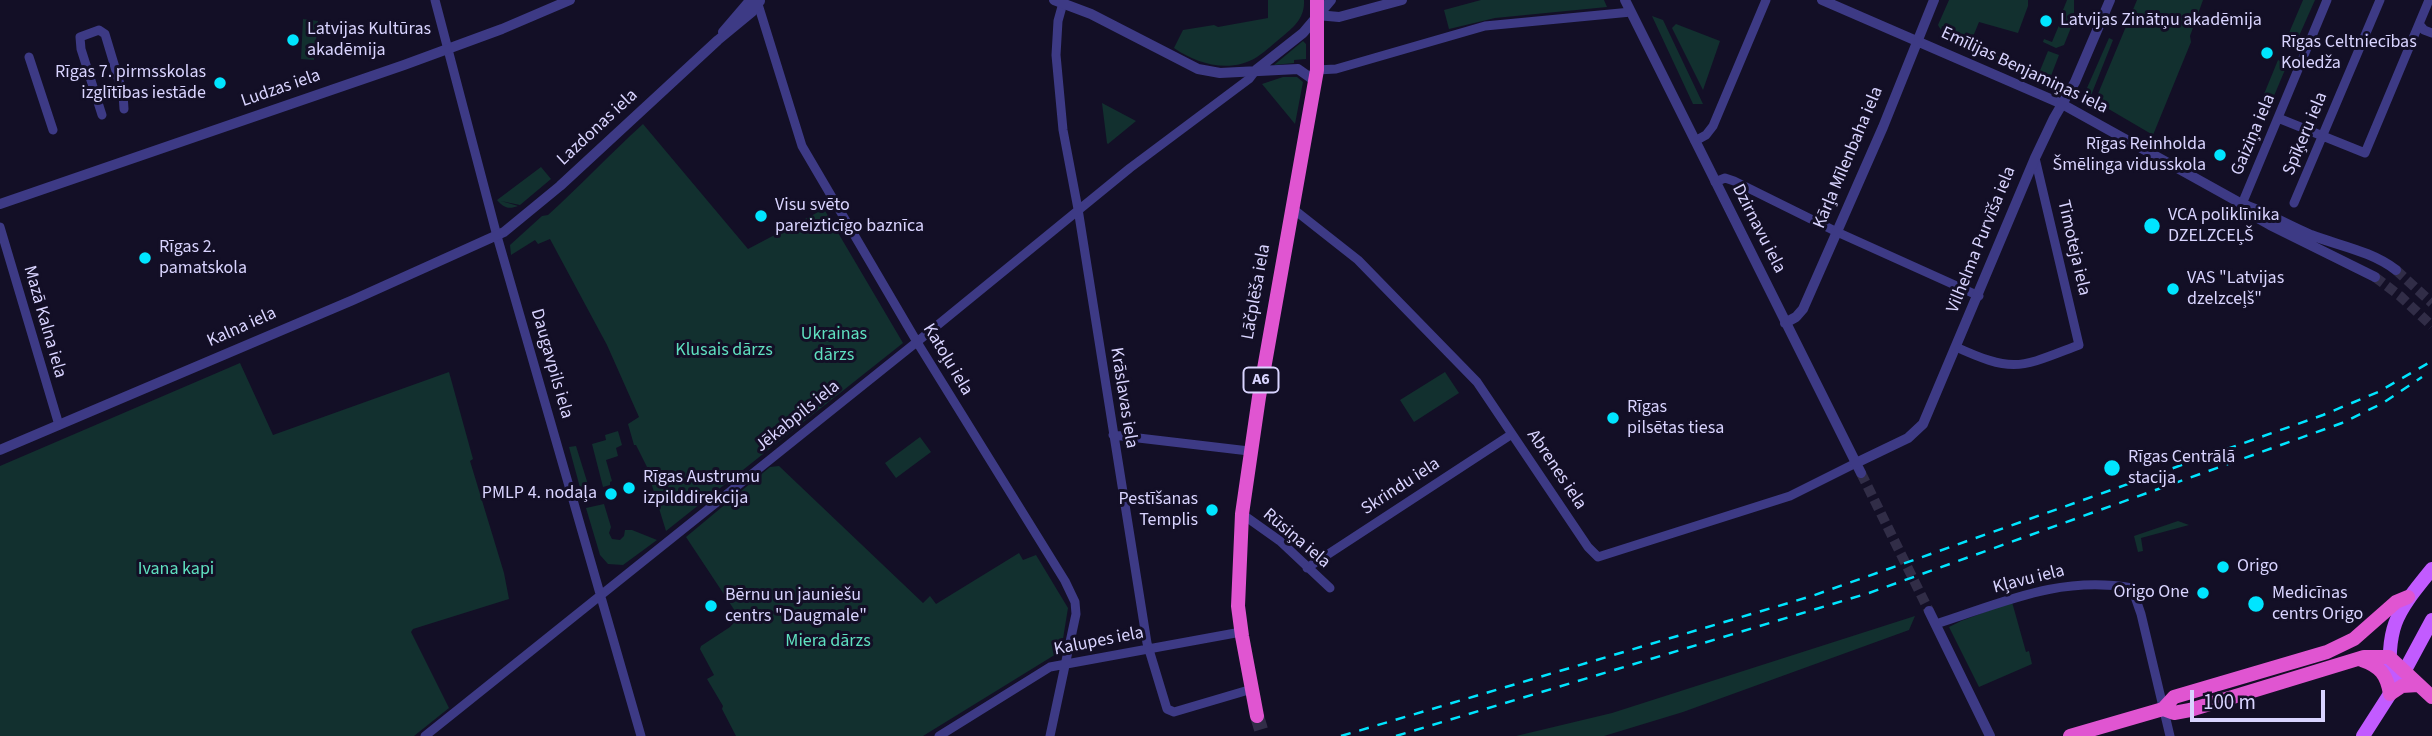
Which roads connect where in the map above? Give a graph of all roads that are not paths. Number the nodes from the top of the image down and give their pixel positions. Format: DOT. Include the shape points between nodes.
graph roads {
  1 [pos="435,0"];
  2 [pos="570,0"];
  3 [pos="1331,0"];
  4 [pos="1402,0"];
  5 [pos="1625,0"];
  6 [pos="1766,0"];
  7 [pos="1822,0"];
  8 [pos="1934,0"];
  9 [pos="2110,0"];
  10 [pos="2327,0"];
  11 [pos="2380,0"];
  12 [pos="2429,0"];
  13 [pos="759,1"];
  14 [pos="1058,1"];
  15 [pos="1317,7"];
  16 [pos="1631,12"];
  17 [pos="2419,24"];
  18 [pos="2432,33"];
  19 [pos="1917,41"];
  20 [pos="449,49"];
  21 [pos="29,57"];
  22 [pos="1256,70"];
  23 [pos="1316,75"];
  24 [pos="2062,104"];
  25 [pos="124,109"];
  26 [pos="102,115"];
  27 [pos="2278,118"];
  28 [pos="53,130"];
  29 [pos="2322,136"];
  30 [pos="1695,141"];
  31 [pos="2035,158"];
  32 [pos="1715,182"];
  33 [pos="2294,202"];
  34 [pos="0,204"];
  35 [pos="2242,204"];
  36 [pos="1292,208"];
  37 [pos="1078,209"];
  38 [pos="0,227"];
  39 [pos="1837,232"];
  40 [pos="497,236"];
  41 [pos="2396,270"];
  42 [pos="2375,277"];
  43 [pos="1979,296"];
  44 [pos="1785,323"];
  45 [pos="917,342"];
  46 [pos="1956,347"];
  47 [pos="59,425"];
  48 [pos="1512,433"];
  49 [pos="1113,435"];
  50 [pos="0,450"];
  51 [pos="1250,451"];
  52 [pos="1858,468"];
  53 [pos="1242,514"];
  54 [pos="1307,568"];
  55 [pos="2432,569"];
  56 [pos="1330,588"];
  57 [pos="601,596"];
  58 [pos="2408,597"];
  59 [pos="1929,611"];
  60 [pos="2430,623"];
  61 [pos="1936,624"];
  62 [pos="1241,632"];
  63 [pos="1148,649"];
  64 [pos="2389,657"];
  65 [pos="2358,659"];
  66 [pos="1066,663"];
  67 [pos="2404,672"];
  68 [pos="2418,685"];
  69 [pos="1252,689"];
  70 [pos="2390,694"];
  71 [pos="2432,697"];
  72 [pos="2163,709"];
  73 [pos="1257,716"];
  74 [pos="425,736"];
  75 [pos="641,736"];
  76 [pos="939,736"];
  77 [pos="1050,736"];
  78 [pos="1990,736"];
  79 [pos="2070,736"];
  80 [pos="2170,736"];
  81 [pos="2363,736"];
  1 -- 20 [label="street, Daugavpils iela"];
  2 -- 20 [label="street, Ludzas iela"];
  3 -- 15 [label="street"];
  4 -- 15 [label="street" via="1339,17"];
  5 -- 16 [label="street, Dzirnavu iela"];
  6 -- 30 [label="street" via="1713,126"];
  7 -- 19 [label="street, Emīlijas Benjamiņas iela"];
  8 -- 19 [label="street, Kārļa Mīlenbaha iela"];
  9 -- 24 [label="street, Vilhelma Purvīša iela"];
  10 -- 27 [label="street, Gaiziņa iela"];
  11 -- 29 [label="street, Spīķeru iela"];
  12 -- 17 [label="street"];
  13 -- 40 [label="street, Lazdonas iela" via="560,186"];
  13 -- 45 [label="street, Katoļu iela" via="803,146"];
  14 -- 22 [label="street" via="1189,66 1220,73"];
  14 -- 37 [label="street, Krāslavas iela" via="1057,87"];
  15 -- 22 [label="street" via="1303,33"];
  15 -- 23 [label="highway, Lāčplēša iela / A6"];
  16 -- 23 [label="street" via="1485,26"];
  16 -- 30 [label="street, Dzirnavu iela"];
  17 -- 18 [label="street"];
  17 -- 29 [label="street" via="2365,153"];
  19 -- 24 [label="street, Emīlijas Benjamiņas iela"];
  19 -- 39 [label="street, Kārļa Mīlenbaha iela"];
  20 -- 34 [label="street, Ludzas iela"];
  20 -- 40 [label="street, Daugavpils iela"];
  21 -- 28 [label="street"];
  22 -- 23 [label="street" via="1298,69"];
  22 -- 37 [label="street, Jēkabpils iela"];
  23 -- 36 [label="highway, Lāčplēša iela / A6"];
  24 -- 31 [label="street, Vilhelma Purvīša iela"];
  24 -- 35 [label="street, Emīlijas Benjamiņas iela"];
  25 -- 26 [label="street" via="105,34 99,30 80,37"];
  27 -- 29 [label="street"];
  27 -- 35 [label="street, Gaiziņa iela"];
  29 -- 33 [label="street, Spīķeru iela"];
  30 -- 32 [label="street, Dzirnavu iela"];
  31 -- 43 [label="street, Vilhelma Purvīša iela"];
  31 -- 46 [label="street, Timoteja iela" via="2079,345 2012,366 1988,362"];
  32 -- 39 [label="street" via="1734,181"];
  32 -- 44 [label="street, Dzirnavu iela"];
  35 -- 41 [label="street, Emīlijas Benjamiņas iela"];
  35 -- 42 [label="street, Emīlijas Benjamiņas iela" via="2279,230"];
  36 -- 48 [label="street, Abrenes iela" via="1358,260 1461,365"];
  36 -- 51 [label="highway, Lāčplēša iela / A6"];
  37 -- 45 [label="street, Jēkabpils iela"];
  37 -- 49 [label="street, Krāslavas iela"];
  38 -- 47 [label="street, Mazā Kalna iela"];
  39 -- 43 [label="street"];
  39 -- 44 [label="street, Kārļa Mīlenbaha iela" via="1803,309"];
  40 -- 47 [label="street, Kalna iela"];
  40 -- 57 [label="street, Daugavpils iela"];
  43 -- 46 [label="street, Vilhelma Purvīša iela"];
  44 -- 52 [label="street, Dzirnavu iela"];
  45 -- 57 [label="street, Jēkabpils iela"];
  45 -- 66 [label="street, Katoļu iela" via="1075,602"];
  46 -- 52 [label="street, Vilhelma Purvīša iela" via="1919,431"];
  47 -- 50 [label="street, Kalna iela"];
  48 -- 52 [label="street, Abrenes iela" via="1598,557 1771,503"];
  48 -- 54 [label="street, Skrindu iela"];
  49 -- 51 [label="street"];
  49 -- 63 [label="street, Krāslavas iela"];
  51 -- 53 [label="highway, Lāčplēša iela / A6"];
  53 -- 54 [label="street, Rūsiņa iela" via="1280,541"];
  53 -- 62 [label="highway, Lāčplēša iela / A6"];
  54 -- 56 [label="street, Rūsiņa iela"];
  55 -- 58 [label="main road"];
  57 -- 74 [label="street, Jēkabpils iela"];
  57 -- 75 [label="street, Daugavpils iela"];
  58 -- 64 [label="main road" via="2392,627"];
  58 -- 72 [label="highway" via="2344,645 2174,697"];
  59 -- 61 [label="street"];
  60 -- 64 [label="main road" via="2401,652"];
  60 -- 67 [label="main road"];
  61 -- 72 [label="street, Kļavu iela" via="2053,588 2076,584 2132,588"];
  61 -- 78 [label="street"];
  62 -- 63 [label="street, Kalupes iela"];
  62 -- 69 [label="highway, Lāčplēša iela / A6"];
  63 -- 66 [label="street, Kalupes iela"];
  63 -- 69 [label="street, Krāslavas iela" via="1170,711"];
  64 -- 65 [label="highway"];
  64 -- 67 [label="highway"];
  64 -- 70 [label="main road"];
  65 -- 70 [label="highway" via="2378,666"];
  65 -- 72 [label="highway" via="2190,710 2174,713"];
  66 -- 76 [label="street, Kalupes iela" via="1050,667"];
  66 -- 77 [label="street, Katoļu iela"];
  67 -- 68 [label="highway"];
  67 -- 70 [label="main road"];
  68 -- 70 [label="highway" via="2402,686"];
  68 -- 71 [label="highway"];
  69 -- 73 [label="highway, Lāčplēša iela / A6"];
  70 -- 81 [label="main road"];
  72 -- 79 [label="highway"];
  72 -- 80 [label="street"];
}
